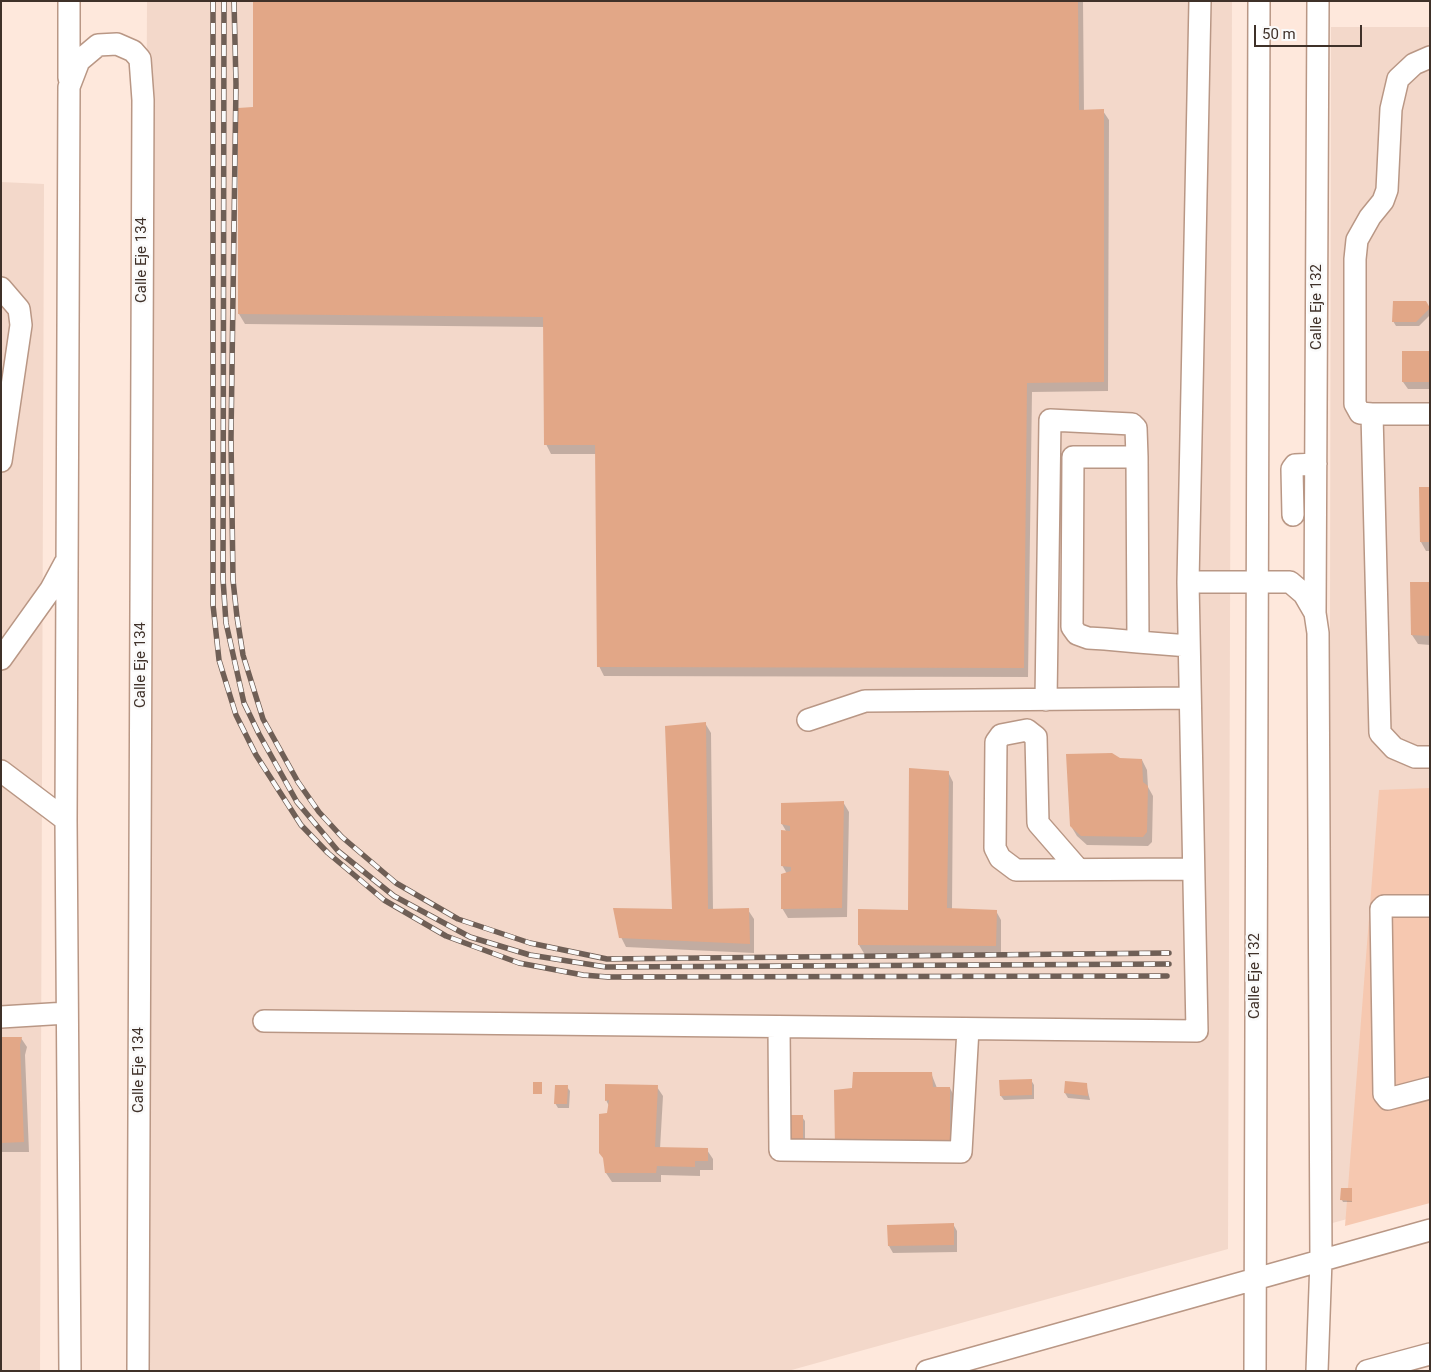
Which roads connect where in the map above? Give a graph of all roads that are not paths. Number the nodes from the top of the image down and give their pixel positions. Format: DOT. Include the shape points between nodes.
graph roads {
  1 [pos="69,1"];
  2 [pos="1200,1"];
  3 [pos="1259,1"];
  4 [pos="1318,1"];
  5 [pos="1430,56"];
  6 [pos="69,87"];
  7 [pos="2,292"];
  8 [pos="8,365"];
  9 [pos="1372,414"];
  10 [pos="1430,414"];
  11 [pos="1137,457"];
  12 [pos="1,461"];
  13 [pos="1316,464"];
  14 [pos="1293,515"];
  15 [pos="66,560"];
  16 [pos="1188,582"];
  17 [pos="1256,582"];
  18 [pos="1315,613"];
  19 [pos="1138,642"];
  20 [pos="1189,646"];
  21 [pos="1,659"];
  22 [pos="1190,698"];
  23 [pos="1046,700"];
  24 [pos="808,720"];
  25 [pos="1430,757"];
  26 [pos="1,771"];
  27 [pos="66,820"];
  28 [pos="1078,869"];
  29 [pos="1194,869"];
  30 [pos="1430,906"];
  31 [pos="67,1013"];
  32 [pos="1,1017"];
  33 [pos="264,1021"];
  34 [pos="779,1027"];
  35 [pos="968,1029"];
  36 [pos="1430,1088"];
  37 [pos="1430,1230"];
  38 [pos="1321,1260"];
  39 [pos="1254,1279"];
  40 [pos="1430,1354"];
  41 [pos="70,1371"];
  42 [pos="138,1371"];
  43 [pos="927,1371"];
  44 [pos="1255,1371"];
  45 [pos="1317,1371"];
  46 [pos="1367,1371"];
  1 -- 6 [label="street, Calle Eje 134"];
  2 -- 16 [label="street"];
  3 -- 17 [label="street, Calle Eje 132"];
  4 -- 13 [label="street, Calle Eje 132"];
  5 -- 9 [label="street" via="1414,64 1398,79 1392,109 1387,190 1357,240 1355,404 1360,413"];
  6 -- 15 [label="street, Calle Eje 134"];
  6 -- 42 [label="street, Calle Eje 134" via="80,61 98,45 117,44 133,51 140,59 143,120"];
  7 -- 8 [label="street" via="19,309 21,325"];
  8 -- 12 [label="street"];
  9 -- 10 [label="street"];
  9 -- 25 [label="street" via="1380,733 1394,748 1416,757"];
  11 -- 19 [label="street"];
  11 -- 19 [label="street" via="1074,457 1072,627 1077,634 1088,638"];
  11 -- 23 [label="street" via="1136,428 1132,424 1050,420"];
  13 -- 14 [label="street" via="1295,465 1292,469"];
  13 -- 18 [label="street, Calle Eje 132"];
  15 -- 21 [label="street" via="51,589"];
  15 -- 27 [label="street, Calle Eje 134"];
  16 -- 17 [label="street"];
  16 -- 20 [label="street"];
  17 -- 18 [label="street, Calle Eje 132" via="1290,582 1304,594"];
  17 -- 39 [label="street, Calle Eje 132"];
  18 -- 38 [label="street, Calle Eje 132" via="1318,633"];
  19 -- 20 [label="street"];
  20 -- 22 [label="street"];
  22 -- 23 [label="street"];
  22 -- 29 [label="street"];
  23 -- 24 [label="street" via="866,701"];
  26 -- 27 [label="street"];
  27 -- 31 [label="street, Calle Eje 134"];
  28 -- 28 [label="street" via="1038,823 1036,737 1027,730 1001,735 996,742 995,848 1000,858 1016,870"];
  28 -- 29 [label="street"];
  29 -- 35 [label="street" via="1197,1031"];
  30 -- 36 [label="street" via="1384,906 1381,909 1384,1094 1388,1099"];
  31 -- 32 [label="street"];
  31 -- 41 [label="street, Calle Eje 134"];
  33 -- 34 [label="street"];
  34 -- 35 [label="street"];
  34 -- 35 [label="street" via="780,1150 961,1152"];
  37 -- 38 [label="street"];
  38 -- 39 [label="street"];
  38 -- 45 [label="street, Calle Eje 132"];
  39 -- 43 [label="street"];
  39 -- 44 [label="street, Calle Eje 132"];
  40 -- 46 [label="street"];
}
